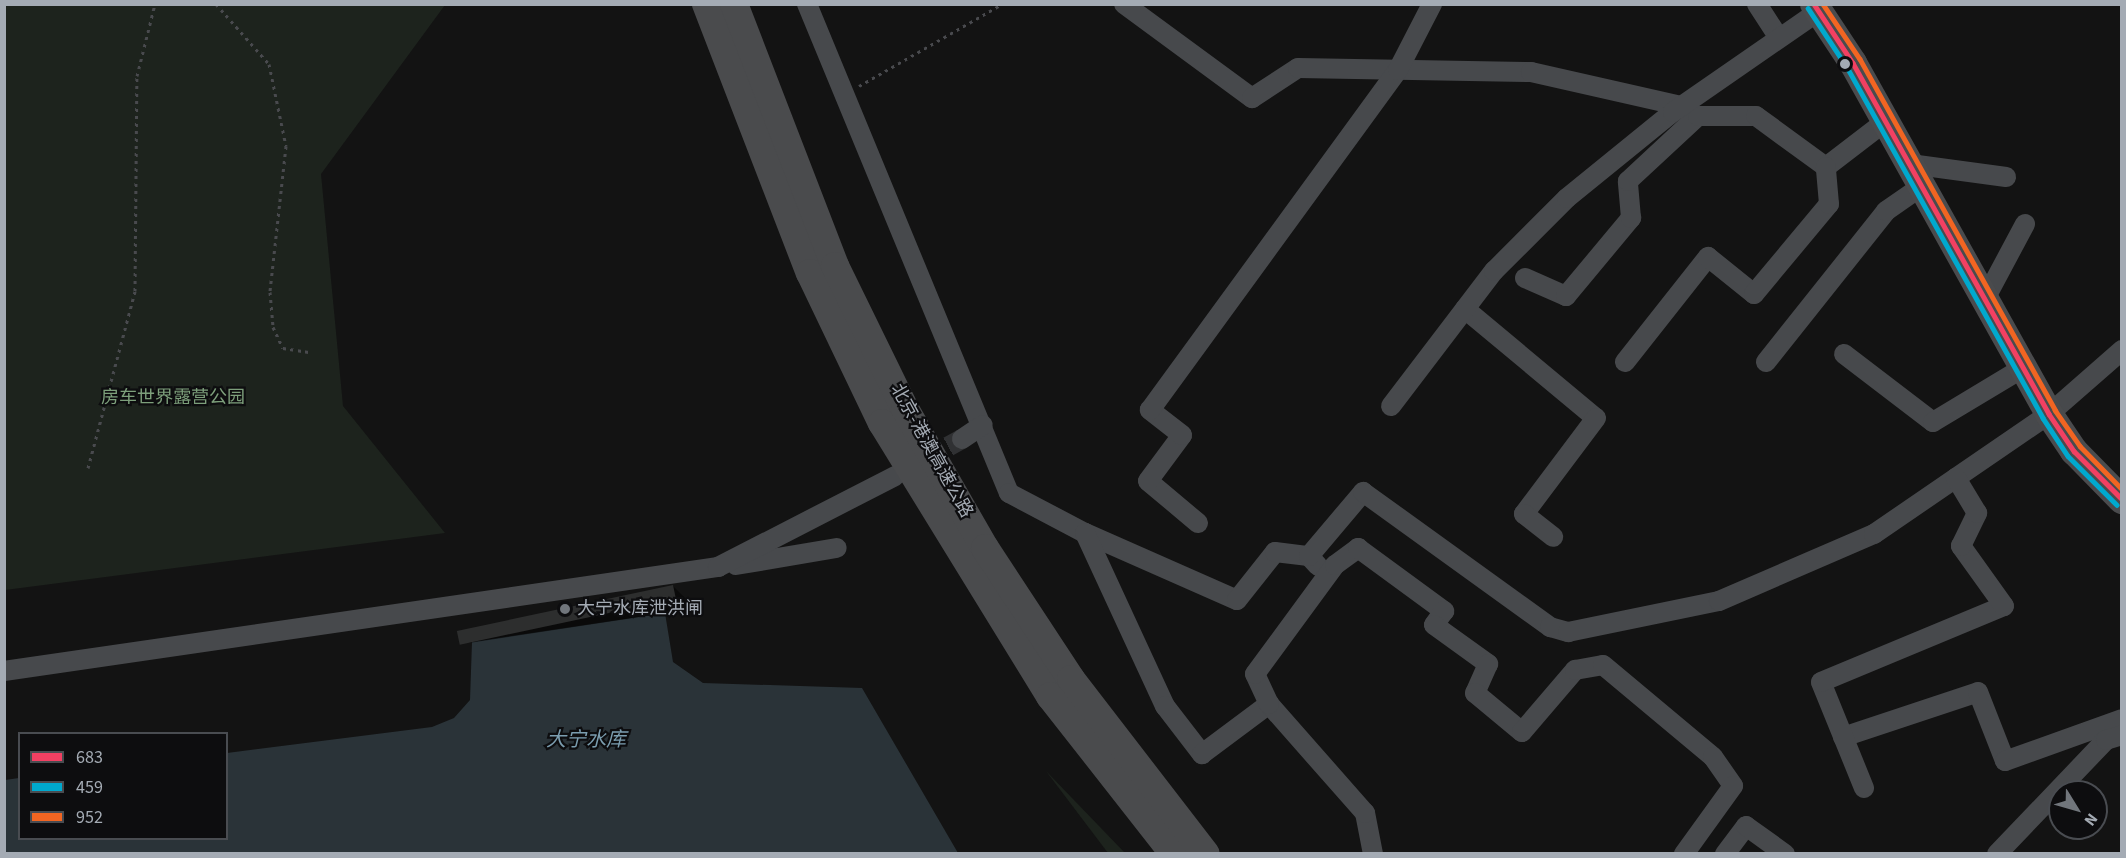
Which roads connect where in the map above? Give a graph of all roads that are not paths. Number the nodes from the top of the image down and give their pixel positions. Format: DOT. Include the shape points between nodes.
graph roads {
  1 [pos="706,4"];
  2 [pos="734,4"];
  3 [pos="807,4"];
  4 [pos="1124,4"];
  5 [pos="1432,4"];
  6 [pos="1757,4"];
  7 [pos="1817,8"];
  8 [pos="1779,38"];
  9 [pos="1398,70"];
  10 [pos="1682,106"];
  11 [pos="1886,121"];
  12 [pos="1826,167"];
  13 [pos="1916,175"];
  14 [pos="2006,177"];
  15 [pos="2025,224"];
  16 [pos="1525,278"];
  17 [pos="1985,299"];
  18 [pos="1465,309"];
  19 [pos="2121,350"];
  20 [pos="1844,354"];
  21 [pos="1625,362"];
  22 [pos="1766,362"];
  23 [pos="2023,368"];
  24 [pos="1391,406"];
  25 [pos="2049,414"];
  26 [pos="983,425"];
  27 [pos="962,439"];
  28 [pos="895,476"];
  29 [pos="1956,478"];
  30 [pos="2121,500"];
  31 [pos="1198,523"];
  32 [pos="1085,534"];
  33 [pos="1553,537"];
  34 [pos="837,548"];
  35 [pos="1309,556"];
  36 [pos="718,567"];
  37 [pos="1327,575"];
  38 [pos="4,671"];
  39 [pos="1269,704"];
  40 [pos="2121,719"];
  41 [pos="2121,735"];
  42 [pos="1843,737"];
  43 [pos="1864,788"];
  44 [pos="1174,854"];
  45 [pos="1206,854"];
  46 [pos="1373,854"];
  47 [pos="1684,854"];
  48 [pos="1725,854"];
  49 [pos="1785,854"];
  50 [pos="1997,854"];
  1 -- 44 [label="highway, 北京-港澳高速公路" via="810,273 882,423 1050,696"];
  2 -- 45 [label="highway, 北京-港澳高速公路" via="835,266 905,409 985,548 1071,679"];
  3 -- 26 [label="street"];
  4 -- 9 [label="street" via="1252,98 1298,68"];
  5 -- 9 [label="street"];
  6 -- 8 [label="street"];
  7 -- 8 [label="street"];
  7 -- 11 [label="highway"];
  8 -- 10 [label="street"];
  9 -- 10 [label="street" via="1531,72"];
  9 -- 31 [label="street" via="1150,410 1182,435 1148,481"];
  10 -- 18 [label="street" via="1567,198 1494,271"];
  11 -- 12 [label="street"];
  11 -- 13 [label="highway"];
  12 -- 16 [label="street" via="1756,116 1698,116 1628,182 1631,218 1566,296"];
  12 -- 21 [label="street" via="1829,204 1754,294 1708,257"];
  13 -- 14 [label="street"];
  13 -- 17 [label="highway"];
  13 -- 22 [label="street"];
  15 -- 17 [label="street"];
  17 -- 23 [label="highway"];
  18 -- 24 [label="street"];
  18 -- 33 [label="street" via="1596,418 1524,514"];
  19 -- 25 [label="street"];
  20 -- 23 [label="street" via="1933,422"];
  23 -- 25 [label="highway"];
  25 -- 29 [label="street"];
  25 -- 30 [label="highway" via="2074,451"];
  26 -- 27 [label="street"];
  26 -- 32 [label="street" via="1009,493"];
  28 -- 36 [label="street"];
  29 -- 35 [label="street" via="1874,534 1719,601 1568,632 1550,627 1363,492"];
  29 -- 42 [label="street" via="1977,513 1961,546 2004,606 1821,682"];
  32 -- 35 [label="street" via="1237,600 1275,552"];
  32 -- 39 [label="street" via="1165,706 1202,754"];
  34 -- 36 [label="street"];
  35 -- 37 [label="street"];
  36 -- 38 [label="street" via="667,578"];
  37 -- 39 [label="street" via="1256,674"];
  37 -- 47 [label="street" via="1358,548 1444,611 1434,625 1488,664 1475,693 1522,732 1575,669 1603,665 1713,757 1733,786"];
  39 -- 46 [label="street" via="1365,813"];
  40 -- 42 [label="street" via="2006,761 1978,692"];
  41 -- 50 [label="street" via="2106,740"];
  42 -- 43 [label="street"];
  48 -- 49 [label="street" via="1746,826"];
}
